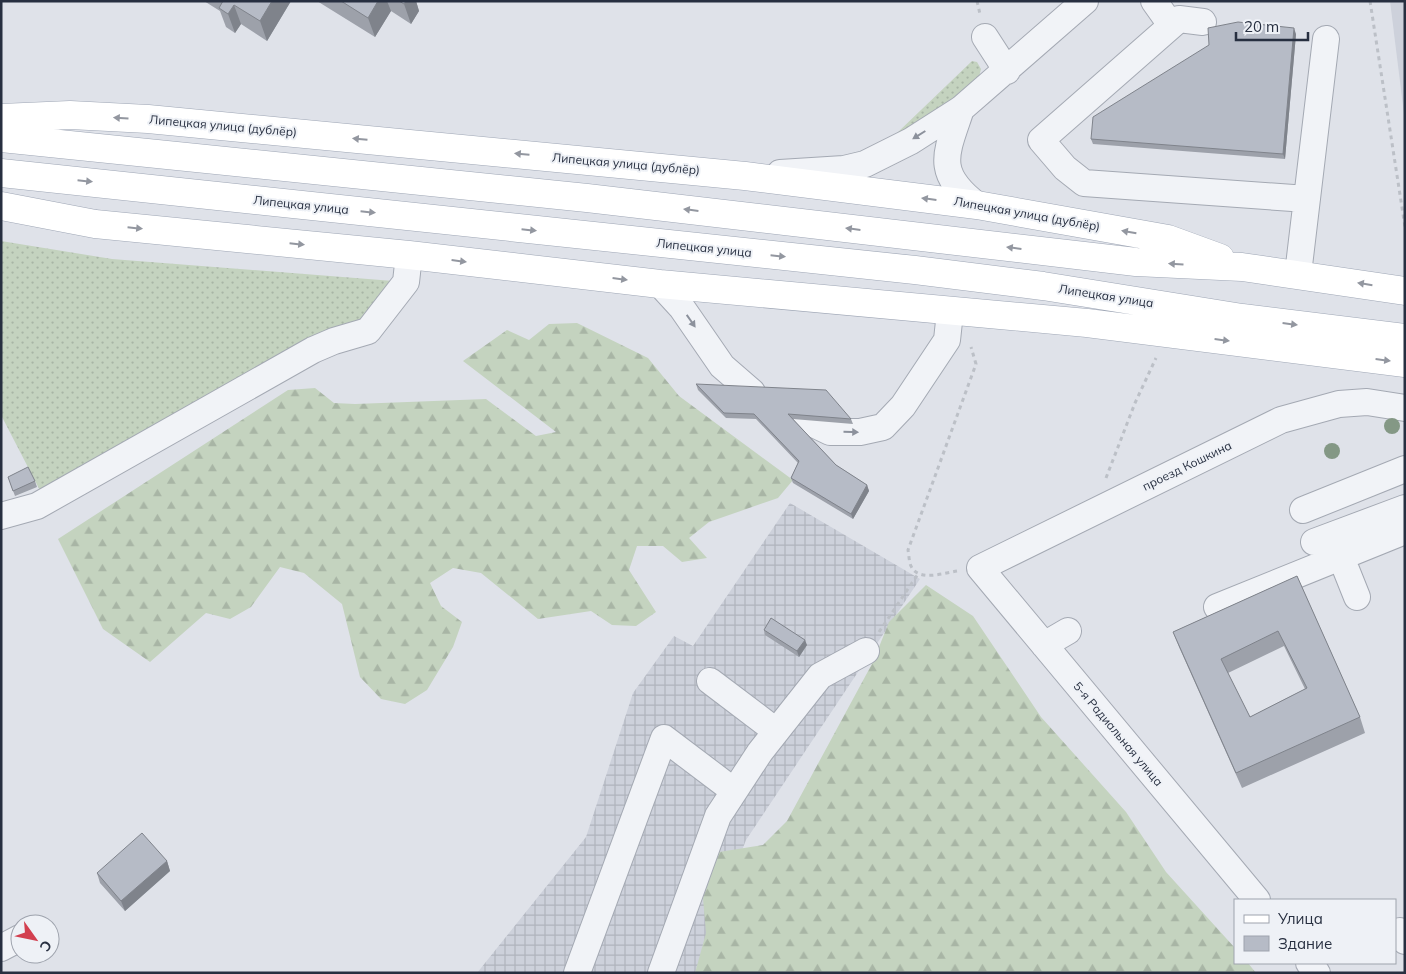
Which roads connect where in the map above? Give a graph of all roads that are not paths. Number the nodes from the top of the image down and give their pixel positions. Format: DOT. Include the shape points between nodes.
graph roads {
  1 [pos="1085,1"];
  2 [pos="1154,1"];
  3 [pos="1203,22"];
  4 [pos="1171,25"];
  5 [pos="985,36"];
  6 [pos="1326,39"];
  7 [pos="1007,71"];
  8 [pos="961,109"];
  9 [pos="5,125"];
  10 [pos="1,173"];
  11 [pos="745,176"];
  12 [pos="1307,200"];
  13 [pos="7,202"];
  14 [pos="977,204"];
  15 [pos="409,255"];
  16 [pos="1242,267"];
  17 [pos="1298,274"];
  18 [pos="660,284"];
  19 [pos="1405,291"];
  20 [pos="950,312"];
  21 [pos="1242,318"];
  22 [pos="1086,323"];
  23 [pos="1405,338"];
  24 [pos="1405,363"];
  25 [pos="752,392"];
  26 [pos="1405,408"];
  27 [pos="805,420"];
  28 [pos="1405,469"];
  29 [pos="1405,508"];
  30 [pos="1303,510"];
  31 [pos="1,516"];
  32 [pos="1405,531"];
  33 [pos="1314,542"];
  34 [pos="1341,557"];
  35 [pos="980,568"];
  36 [pos="1356,598"];
  37 [pos="1217,607"];
  38 [pos="1068,632"];
  39 [pos="1044,645"];
  40 [pos="866,651"];
  41 [pos="710,681"];
  42 [pos="776,731"];
  43 [pos="734,791"];
  44 [pos="1255,899"];
  45 [pos="577,973"];
  46 [pos="660,973"];
  1 -- 7 [label="street"];
  2 -- 4 [label="street"];
  3 -- 4 [label="street" via="1179,19"];
  4 -- 12 [label="street" via="1041,140 1065,168 1084,183"];
  5 -- 7 [label="street"];
  6 -- 12 [label="street"];
  7 -- 8 [label="street"];
  8 -- 11 [label="street, one-way" via="865,164 844,169"];
  8 -- 14 [label="street" via="947,153 948,174 959,190"];
  11 -- 9 [label="main road, Липецкая улица (дублёр), one-way" via="148,119 70,115"];
  16 -- 9 [label="main road, one-way" via="1136,262 587,198 40,142"];
  10 -- 21 [label="main road, Липецкая улица, one-way" via="915,270 1043,286"];
  14 -- 11 [label="main road, Липецкая улица (дублёр), one-way"];
  12 -- 17 [label="street"];
  13 -- 15 [label="main road, one-way" via="54,217 95,224"];
  16 -- 14 [label="main road, Липецкая улица (дублёр), one-way" via="1168,239"];
  15 -- 18 [label="main road, one-way"];
  15 -- 31 [label="street" via="406,282 368,331 313,350 37,506"];
  16 -- 17 [label="main road"];
  19 -- 17 [label="main road, one-way"];
  18 -- 20 [label="main road"];
  18 -- 25 [label="street, one-way" via="682,308 722,366"];
  20 -- 22 [label="main road"];
  27 -- 20 [label="street, one-way" via="830,432 860,432 883,426 903,406 946,340"];
  21 -- 22 [label="main road"];
  21 -- 23 [label="main road, Липецкая улица, one-way"];
  22 -- 24 [label="main road, one-way"];
  26 -- 35 [label="street, проезд Кошкина" via="1367,402 1339,404 1281,420"];
  28 -- 30 [label="street"];
  29 -- 33 [label="street"];
  32 -- 34 [label="street"];
  34 -- 36 [label="street"];
  34 -- 37 [label="street"];
  35 -- 39 [label="street, 5-я Радиальная улица"];
  38 -- 39 [label="street"];
  39 -- 44 [label="street, 5-я Радиальная улица"];
  40 -- 42 [label="street" via="820,676"];
  41 -- 42 [label="street"];
  42 -- 43 [label="street"];
  43 -- 45 [label="street" via="664,738"];
  43 -- 46 [label="street" via="718,816"];
}
